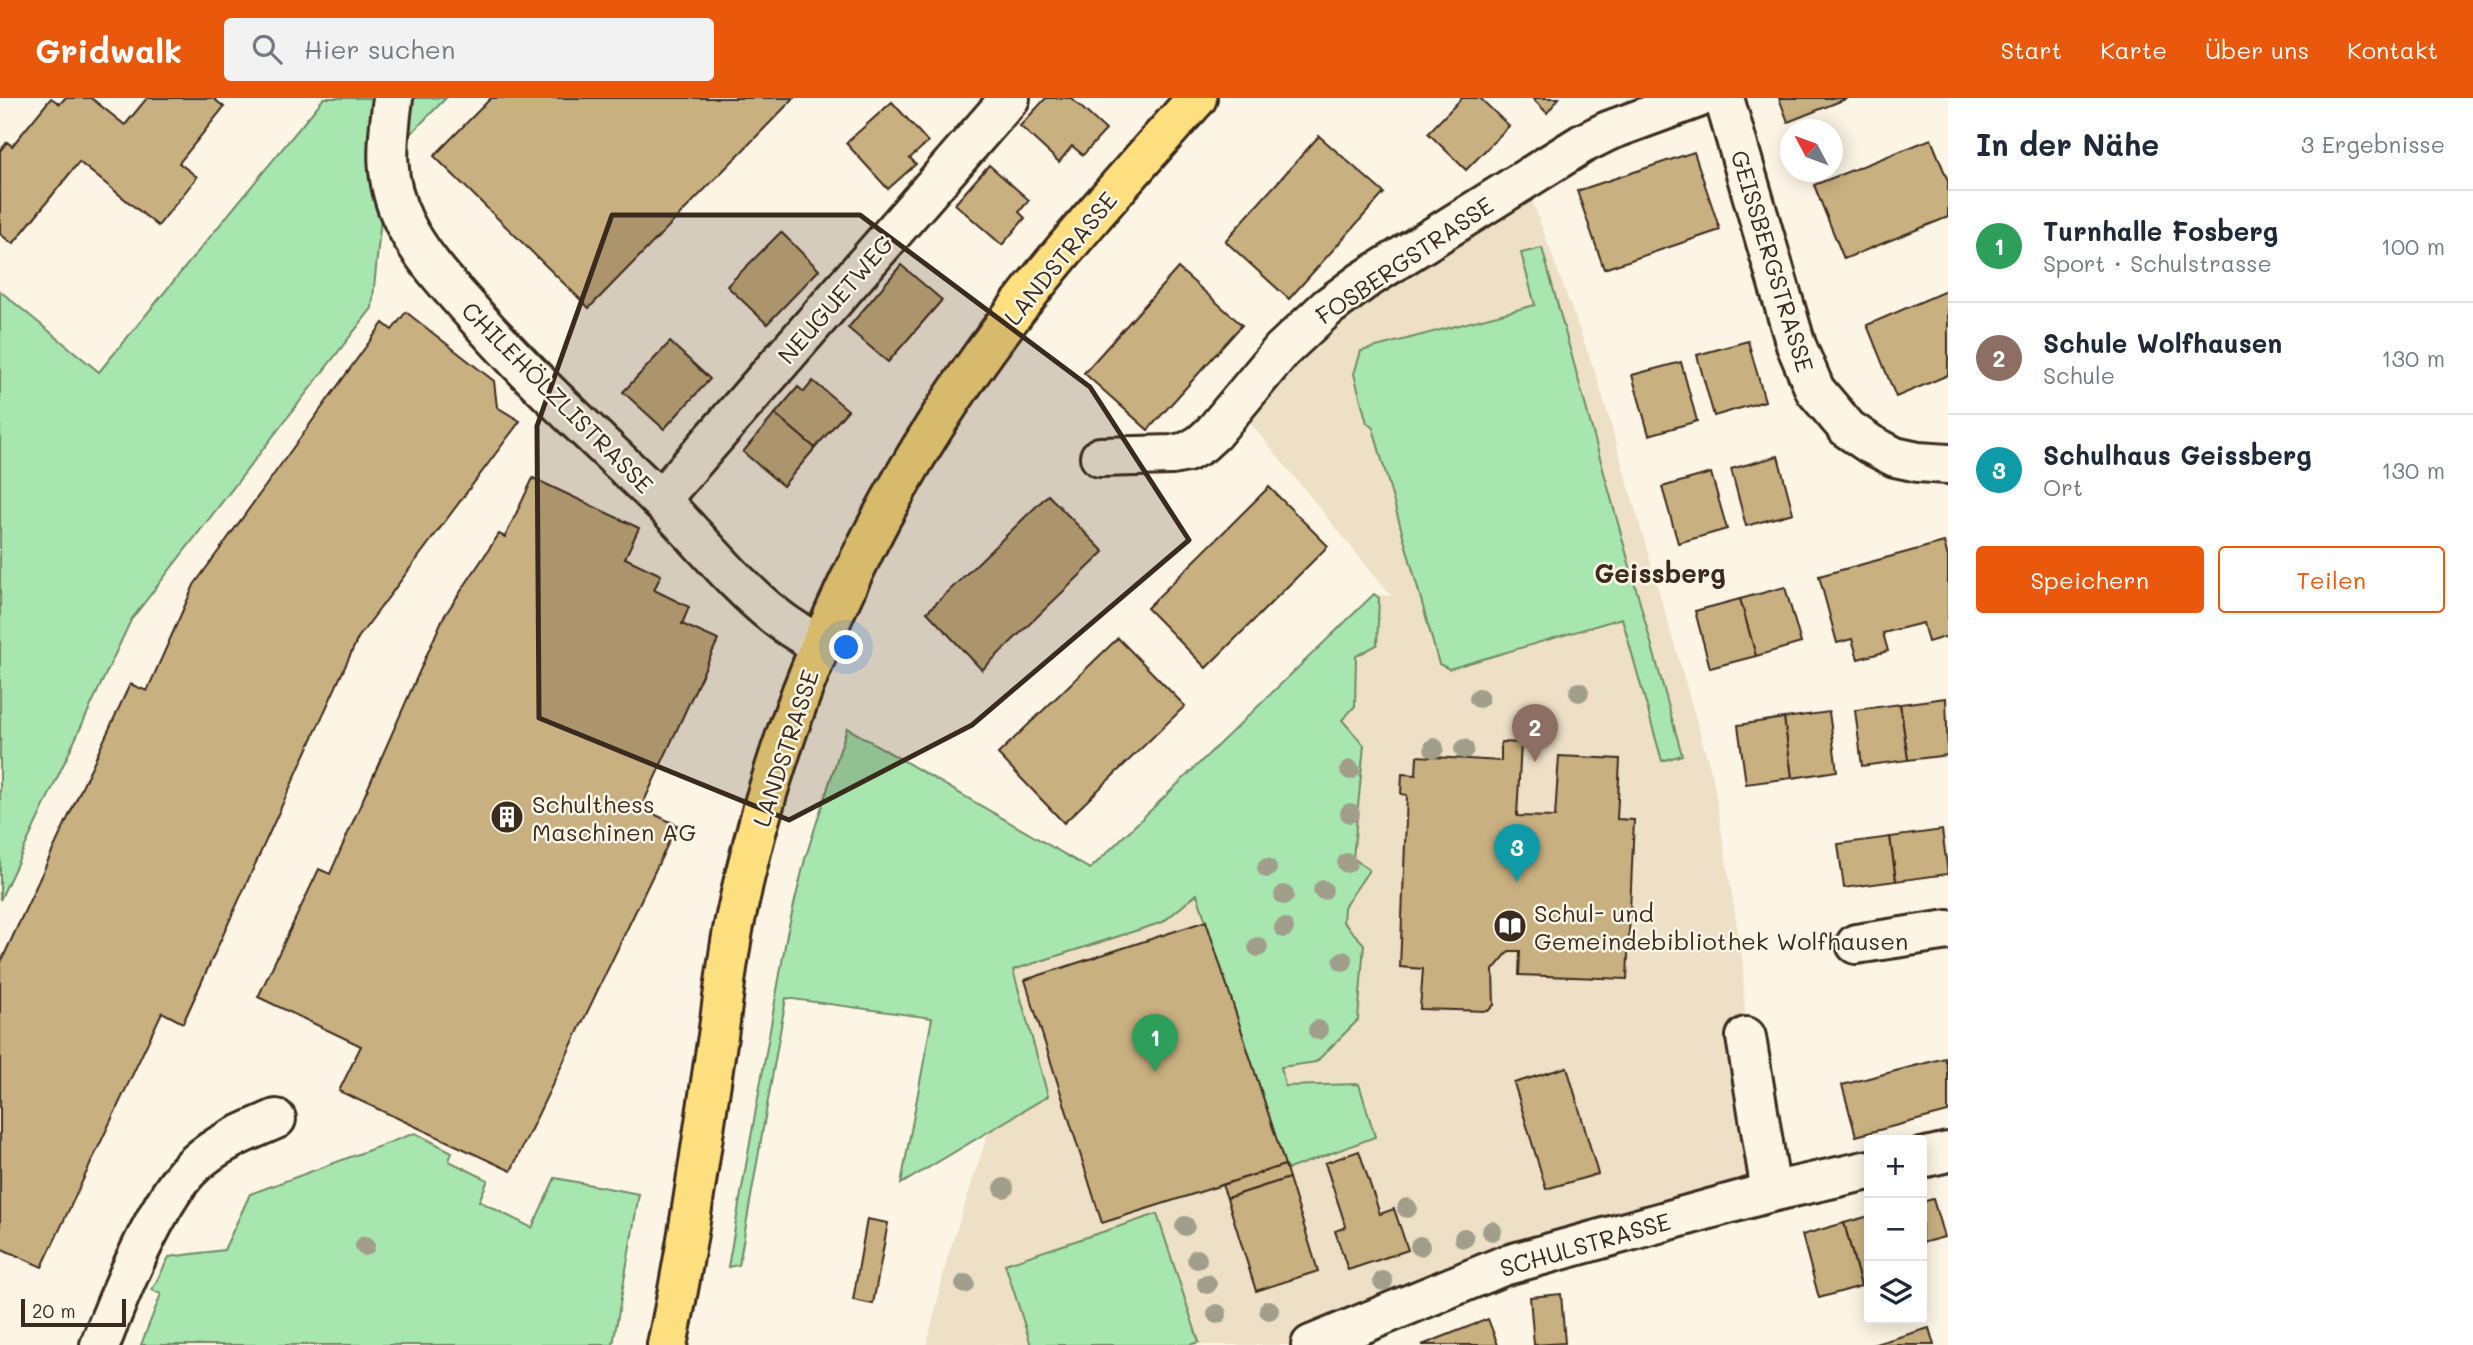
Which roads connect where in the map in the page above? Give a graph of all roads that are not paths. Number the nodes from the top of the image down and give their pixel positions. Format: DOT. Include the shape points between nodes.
graph roads {
  1 [pos="393,98"];
  2 [pos="1010,98"];
  3 [pos="1197,98"];
  4 [pos="1698,98"];
  5 [pos="1724,98"];
  6 [pos="1100,457"];
  7 [pos="1948,464"];
  8 [pos="660,500"];
  9 [pos="820,645"];
  10 [pos="1948,930"];
  11 [pos="1856,944"];
  12 [pos="1746,1037"];
  13 [pos="276,1119"];
  14 [pos="1948,1152"];
  15 [pos="1927,1157"];
  16 [pos="1864,1171"];
  17 [pos="1771,1192"];
  18 [pos="100,1345"];
  19 [pos="667,1345"];
  20 [pos="1311,1345"];
  1 -- 8 [label="street, CHILEHÖLZLISTRASSE" via="389,183 405,225 422,252 500,344"];
  2 -- 8 [label="street, NEUGUETWEG"];
  3 -- 9 [label="main road, LANDSTRASSE" via="1002,328 880,521"];
  4 -- 6 [label="street, FOSBERGSTRASSE" via="1582,144 1363,281 1307,325 1207,440 1194,449 1172,455"];
  5 -- 7 [label="street, GEISSBERGSTRASSE" via="1796,345 1815,390 1848,429 1870,444 1895,457"];
  8 -- 9 [label="street, CHILEHÖLZLISTRASSE" via="775,616"];
  9 -- 19 [label="main road, LANDSTRASSE" via="767,791 734,924 682,1276"];
  10 -- 11 [label="street"];
  12 -- 17 [label="street"];
  13 -- 18 [label="street" via="225,1142 194,1165 176,1187 146,1238"];
  14 -- 15 [label="street"];
  16 -- 17 [label="street, SCHULSTRASSE"];
  17 -- 20 [label="street, SCHULSTRASSE" via="1503,1266"];
}
